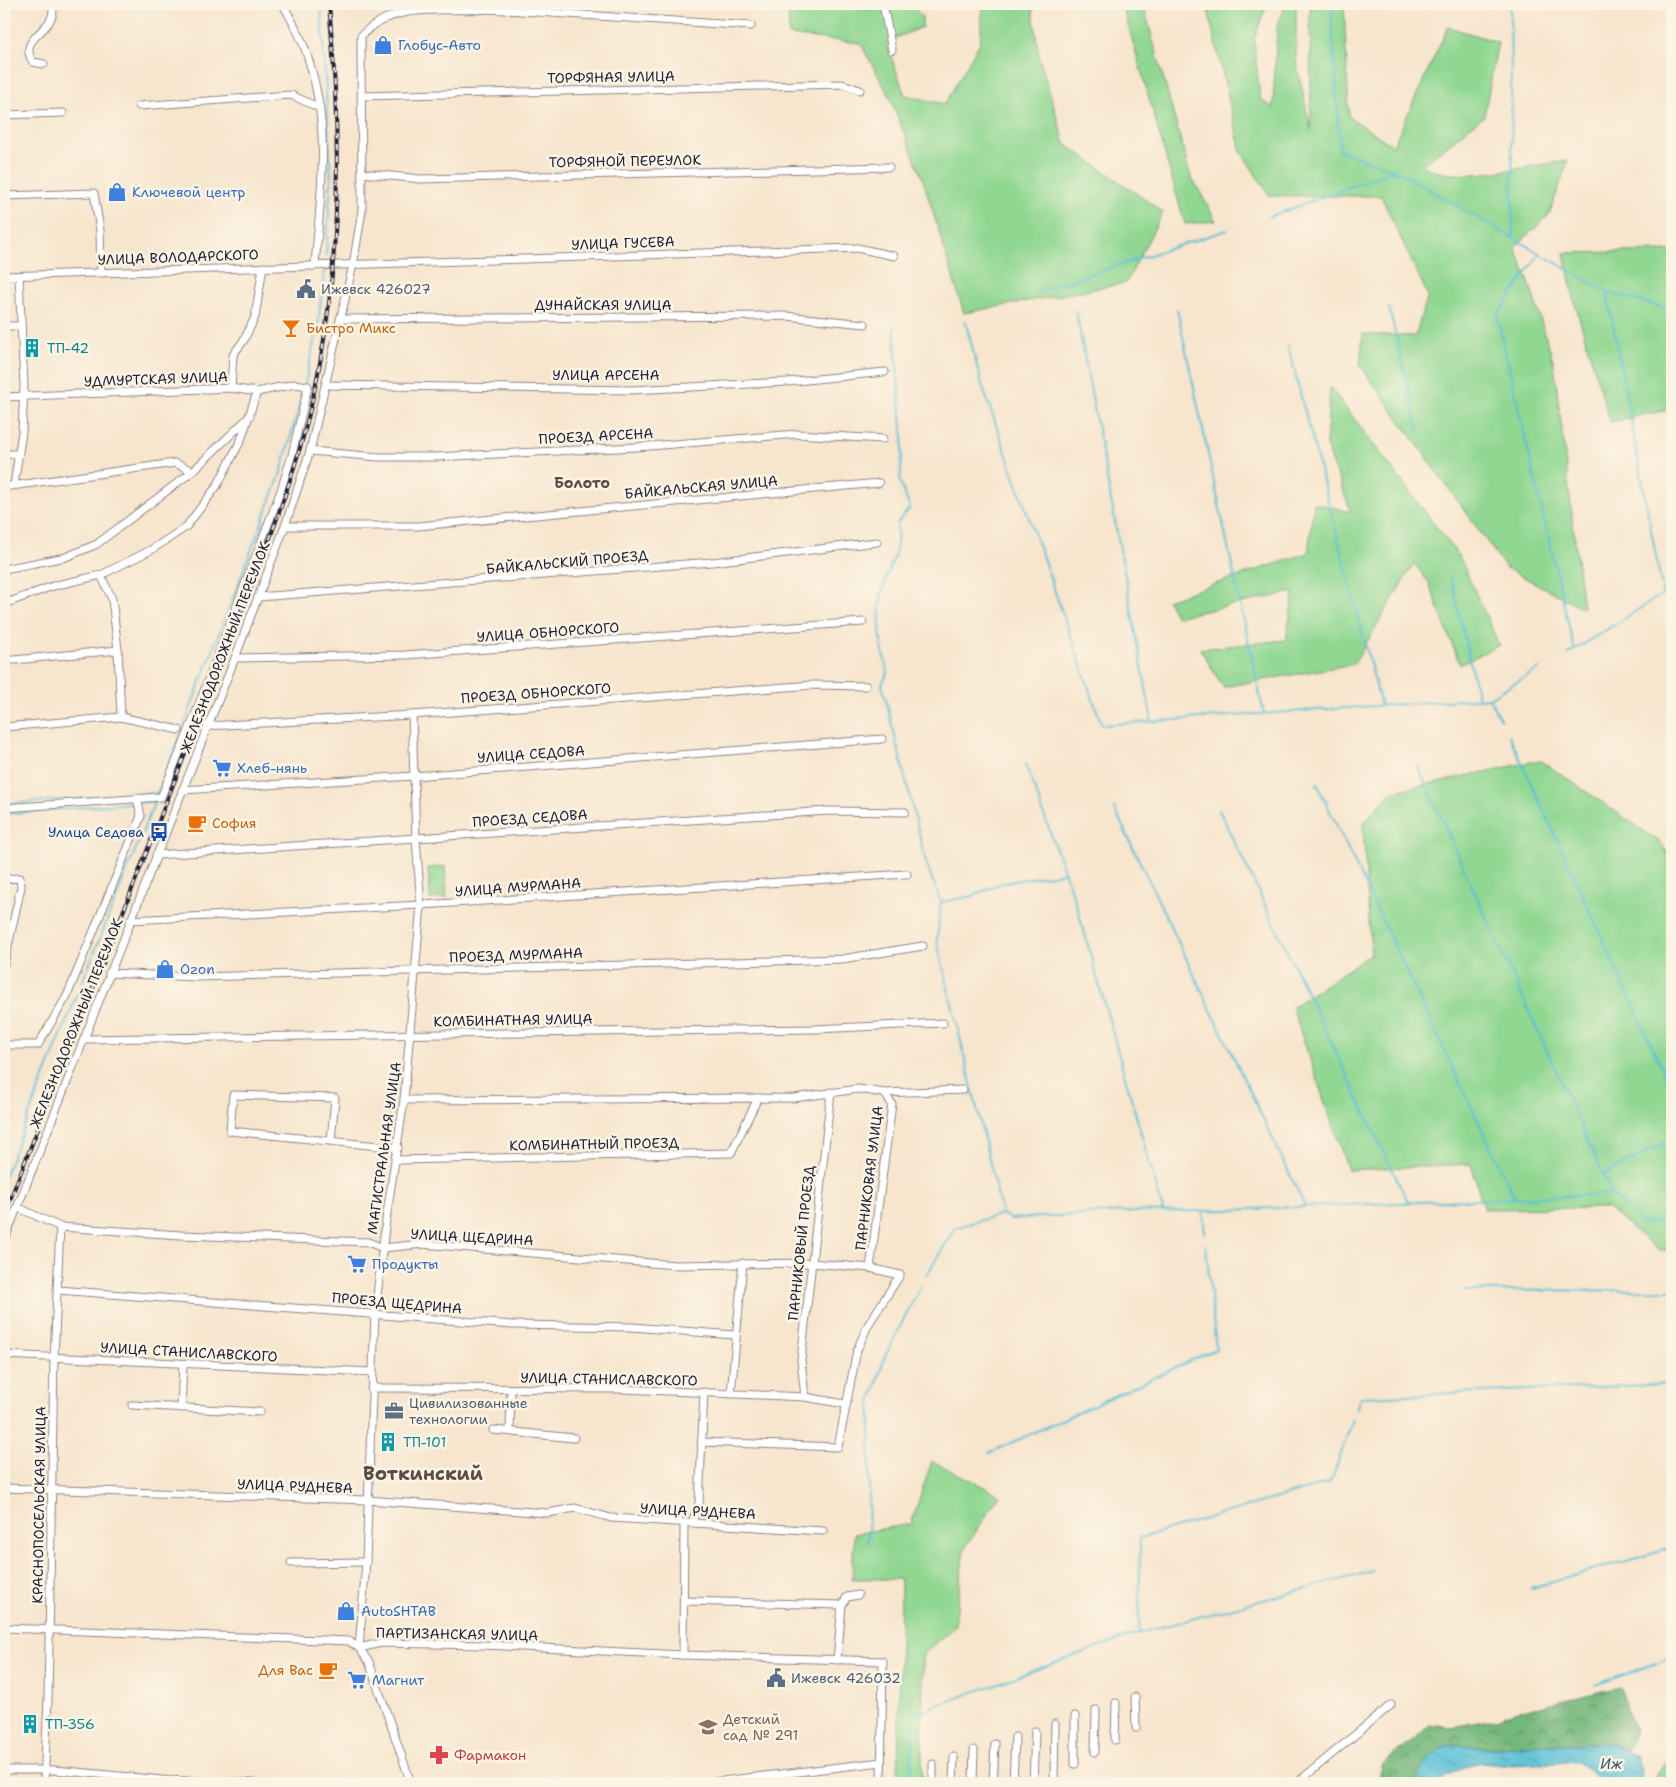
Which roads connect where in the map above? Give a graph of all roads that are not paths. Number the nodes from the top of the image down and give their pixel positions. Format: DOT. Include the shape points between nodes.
graph roads {
  1 [pos="52,4"];
  2 [pos="283,4"];
  3 [pos="883,4"];
  4 [pos="423,6"];
  5 [pos="491,6"];
  6 [pos="750,26"];
  7 [pos="892,50"];
  8 [pos="44,64"];
  9 [pos="860,90"];
  10 [pos="361,96"];
  11 [pos="139,106"];
  12 [pos="320,108"];
  13 [pos="62,113"];
  14 [pos="4,115"];
  15 [pos="889,167"];
  16 [pos="362,173"];
  17 [pos="4,196"];
  18 [pos="894,256"];
  19 [pos="315,265"];
  20 [pos="353,265"];
  21 [pos="263,267"];
  22 [pos="101,273"];
  23 [pos="4,276"];
  24 [pos="18,276"];
  25 [pos="340,319"];
  26 [pos="865,324"];
  27 [pos="4,326"];
  28 [pos="21,326"];
  29 [pos="885,372"];
  30 [pos="326,385"];
  31 [pos="230,388"];
  32 [pos="257,392"];
  33 [pos="4,396"];
  34 [pos="23,396"];
  35 [pos="250,415"];
  36 [pos="883,439"];
  37 [pos="310,452"];
  38 [pos="4,454"];
  39 [pos="18,454"];
  40 [pos="193,471"];
  41 [pos="879,483"];
  42 [pos="14,485"];
  43 [pos="4,487"];
  44 [pos="285,526"];
  45 [pos="877,542"];
  46 [pos="4,569"];
  47 [pos="101,575"];
  48 [pos="258,597"];
  49 [pos="4,604"];
  50 [pos="863,622"];
  51 [pos="118,650"];
  52 [pos="234,658"];
  53 [pos="4,661"];
  54 [pos="866,686"];
  55 [pos="412,715"];
  56 [pos="121,717"];
  57 [pos="207,726"];
  58 [pos="4,727"];
  59 [pos="179,730"];
  60 [pos="882,739"];
  61 [pos="414,776"];
  62 [pos="182,790"];
  63 [pos="137,798"];
  64 [pos="4,808"];
  65 [pos="905,812"];
  66 [pos="416,839"];
  67 [pos="156,856"];
  68 [pos="907,874"];
  69 [pos="4,879"];
  70 [pos="421,905"];
  71 [pos="130,920"];
  72 [pos="923,946"];
  73 [pos="4,964"];
  74 [pos="413,972"];
  75 [pos="110,973"];
  76 [pos="943,1023"];
  77 [pos="411,1034"];
  78 [pos="84,1039"];
  79 [pos="4,1045"];
  80 [pos="963,1090"];
  81 [pos="831,1092"];
  82 [pos="884,1094"];
  83 [pos="758,1098"];
  84 [pos="404,1100"];
  85 [pos="331,1141"];
  86 [pos="398,1148"];
  87 [pos="396,1160"];
  88 [pos="17,1207"];
  89 [pos="60,1227"];
  90 [pos="4,1241"];
  91 [pos="383,1248"];
  92 [pos="743,1263"];
  93 [pos="811,1263"];
  94 [pos="870,1268"];
  95 [pos="58,1290"];
  96 [pos="375,1313"];
  97 [pos="734,1335"];
  98 [pos="4,1355"];
  99 [pos="54,1358"];
  100 [pos="183,1364"];
  101 [pos="372,1372"];
  102 [pos="371,1388"];
  103 [pos="511,1390"];
  104 [pos="704,1392"];
  105 [pos="730,1394"];
  106 [pos="805,1397"];
  107 [pos="846,1404"];
  108 [pos="132,1405"];
  109 [pos="181,1408"];
  110 [pos="260,1412"];
  111 [pos="493,1430"];
  112 [pos="510,1431"];
  113 [pos="574,1438"];
  114 [pos="701,1442"];
  115 [pos="4,1488"];
  116 [pos="51,1491"];
  117 [pos="367,1500"];
  118 [pos="692,1522"];
  119 [pos="684,1524"];
  120 [pos="823,1531"];
  121 [pos="366,1562"];
  122 [pos="291,1563"];
  123 [pos="858,1595"];
  124 [pos="684,1602"];
  125 [pos="842,1605"];
  126 [pos="4,1628"];
  127 [pos="49,1628"];
  128 [pos="359,1648"];
  129 [pos="683,1655"];
  130 [pos="837,1660"];
  131 [pos="1135,1697"];
  132 [pos="1116,1703"];
  133 [pos="1391,1706"];
  134 [pos="1096,1710"];
  135 [pos="1075,1716"];
  136 [pos="1055,1724"];
  137 [pos="1136,1728"];
  138 [pos="1034,1731"];
  139 [pos="1015,1737"];
  140 [pos="1115,1740"];
  141 [pos="995,1744"];
  142 [pos="974,1750"];
  143 [pos="1095,1752"];
  144 [pos="954,1757"];
  145 [pos="881,1762"];
  146 [pos="934,1764"];
  147 [pos="1075,1764"];
  148 [pos="4,1770"];
  149 [pos="44,1772"];
  150 [pos="1054,1778"];
  151 [pos="44,1783"];
  152 [pos="254,1783"];
  153 [pos="411,1783"];
  154 [pos="705,1783"];
  155 [pos="881,1783"];
  156 [pos="933,1783"];
  157 [pos="953,1783"];
  158 [pos="973,1783"];
  159 [pos="993,1783"];
  160 [pos="1013,1783"];
  161 [pos="1033,1783"];
  162 [pos="1297,1783"];
  1 -- 8 [label="street" via="51,21 30,40 29,45 33,62"];
  2 -- 12 [label="street" via="307,53"];
  3 -- 7 [label="street"];
  4 -- 5 [label="street" via="467,11"];
  4 -- 10 [label="street, ЖЕЛЕЗНОДОРОЖНЫЙ ПЕРЕУЛОК" via="382,18 371,24 361,36"];
  5 -- 6 [label="street"];
  9 -- 10 [label="street, ТОРФЯНАЯ УЛИЦА" via="842,84"];
  10 -- 16 [label="street, ЖЕЛЕЗНОДОРОЖНЫЙ ПЕРЕУЛОК"];
  11 -- 12 [label="street" via="291,95"];
  12 -- 19 [label="street" via="324,152"];
  13 -- 14 [label="street"];
  15 -- 16 [label="street, ТОРФЯНОЙ ПЕРЕУЛОК" via="421,179"];
  16 -- 20 [label="street, ЖЕЛЕЗНОДОРОЖНЫЙ ПЕРЕУЛОК" via="362,211"];
  17 -- 22 [label="street" via="94,193 100,230"];
  18 -- 20 [label="street, УЛИЦА ГУСЕВА" via="857,248"];
  19 -- 20 [label="street, УЛИЦА ВОЛОДАРСКОГО"];
  19 -- 21 [label="street, УЛИЦА ВОЛОДАРСКОГО"];
  20 -- 25 [label="street, ЖЕЛЕЗНОДОРОЖНЫЙ ПЕРЕУЛОК"];
  21 -- 22 [label="street, УЛИЦА ВОЛОДАРСКОГО"];
  21 -- 31 [label="street" via="255,317 233,355"];
  22 -- 24 [label="street, УЛИЦА ВОЛОДАРСКОГО"];
  23 -- 24 [label="street, УЛИЦА ВОЛОДАРСКОГО"];
  24 -- 28 [label="street"];
  25 -- 26 [label="street, ДУНАЙСКАЯ УЛИЦА" via="786,316"];
  25 -- 30 [label="street, ЖЕЛЕЗНОДОРОЖНЫЙ ПЕРЕУЛОК"];
  27 -- 28 [label="street"];
  28 -- 34 [label="street"];
  29 -- 30 [label="street, УЛИЦА АРСЕНА" via="787,382 632,390"];
  30 -- 37 [label="street, ЖЕЛЕЗНОДОРОЖНЫЙ ПЕРЕУЛОК"];
  31 -- 32 [label="street, УДМУРТСКАЯ УЛИЦА"];
  31 -- 34 [label="street, УДМУРТСКАЯ УЛИЦА"];
  32 -- 35 [label="street"];
  32 -- 63 [label="street, УДМУРТСКАЯ УЛИЦА" via="295,384 308,386 280,493 161,797"];
  33 -- 34 [label="street, УДМУРТСКАЯ УЛИЦА"];
  34 -- 39 [label="street"];
  35 -- 40 [label="street"];
  35 -- 47 [label="street" via="217,486 186,526 151,550"];
  36 -- 37 [label="street, ПРОЕЗД АРСЕНА" via="797,434 637,447 435,457"];
  37 -- 44 [label="street, ЖЕЛЕЗНОДОРОЖНЫЙ ПЕРЕУЛОК"];
  38 -- 39 [label="street"];
  39 -- 42 [label="street"];
  40 -- 42 [label="street" via="175,463"];
  40 -- 46 [label="street" via="97,544 66,557"];
  41 -- 44 [label="street, БАЙКАЛЬСКАЯ УЛИЦА" via="418,526"];
  42 -- 43 [label="street"];
  44 -- 48 [label="street, ЖЕЛЕЗНОДОРОЖНЫЙ ПЕРЕУЛОК"];
  45 -- 48 [label="street, БАЙКАЛЬСКИЙ ПРОЕЗД" via="702,563"];
  47 -- 49 [label="street" via="53,586"];
  47 -- 51 [label="street" via="112,599"];
  48 -- 52 [label="street, ЖЕЛЕЗНОДОРОЖНЫЙ ПЕРЕУЛОК"];
  50 -- 52 [label="street, УЛИЦА ОБНОРСКОГО" via="405,655"];
  51 -- 53 [label="street"];
  51 -- 56 [label="street"];
  52 -- 57 [label="street, ЖЕЛЕЗНОДОРОЖНЫЙ ПЕРЕУЛОК"];
  54 -- 55 [label="street, ПРОЕЗД ОБНОРСКОГО" via="814,686"];
  55 -- 57 [label="street, ПРОЕЗД ОБНОРСКОГО"];
  55 -- 61 [label="street, МАГИСТРАЛЬНАЯ УЛИЦА"];
  56 -- 58 [label="street"];
  56 -- 59 [label="street"];
  57 -- 62 [label="street, ЖЕЛЕЗНОДОРОЖНЫЙ ПЕРЕУЛОК"];
  60 -- 61 [label="street, УЛИЦА СЕДОВА"];
  61 -- 62 [label="street, УЛИЦА СЕДОВА"];
  61 -- 66 [label="street, МАГИСТРАЛЬНАЯ УЛИЦА"];
  62 -- 67 [label="street, ЖЕЛЕЗНОДОРОЖНЫЙ ПЕРЕУЛОК"];
  63 -- 64 [label="street"];
  63 -- 79 [label="street, ЖЕЛЕЗНОДОРОЖНЫЙ ПЕРЕУЛОК" via="141,816 67,996 38,1045"];
  65 -- 66 [label="street, ПРОЕЗД СЕДОВА" via="828,811"];
  66 -- 67 [label="street, ПРОЕЗД СЕДОВА"];
  66 -- 70 [label="street, МАГИСТРАЛЬНАЯ УЛИЦА"];
  67 -- 71 [label="street, ЖЕЛЕЗНОДОРОЖНЫЙ ПЕРЕУЛОК"];
  68 -- 70 [label="street, УЛИЦА МУРМАНА"];
  69 -- 73 [label="street" via="20,878 21,887"];
  70 -- 71 [label="street, УЛИЦА МУРМАНА"];
  70 -- 74 [label="street, МАГИСТРАЛЬНАЯ УЛИЦА"];
  71 -- 75 [label="street, ЖЕЛЕЗНОДОРОЖНЫЙ ПЕРЕУЛОК"];
  72 -- 74 [label="street, ПРОЕЗД МУРМАНА" via="842,958"];
  74 -- 75 [label="street, ПРОЕЗД МУРМАНА" via="196,977"];
  74 -- 77 [label="street, МАГИСТРАЛЬНАЯ УЛИЦА"];
  75 -- 78 [label="street, ЖЕЛЕЗНОДОРОЖНЫЙ ПЕРЕУЛОК"];
  76 -- 77 [label="street, КОМБИНАТНАЯ УЛИЦА" via="815,1029"];
  77 -- 78 [label="street, КОМБИНАТНАЯ УЛИЦА"];
  77 -- 84 [label="street, МАГИСТРАЛЬНАЯ УЛИЦА"];
  78 -- 88 [label="street, ЖЕЛЕЗНОДОРОЖНЫЙ ПЕРЕУЛОК"];
  80 -- 82 [label="street"];
  81 -- 82 [label="street" via="858,1089"];
  81 -- 83 [label="street" via="794,1098"];
  81 -- 93 [label="street, ПАРНИКОВЫЙ ПРОЕЗД"];
  82 -- 94 [label="street, ПАРНИКОВАЯ УЛИЦА" via="892,1104"];
  83 -- 84 [label="street"];
  83 -- 87 [label="street, КОМБИНАТНЫЙ ПРОЕЗД" via="731,1154"];
  84 -- 86 [label="street, МАГИСТРАЛЬНАЯ УЛИЦА"];
  85 -- 85 [label="street" via="335,1098 233,1095 230,1131"];
  85 -- 86 [label="street"];
  86 -- 87 [label="street, МАГИСТРАЛЬНАЯ УЛИЦА"];
  87 -- 91 [label="street, МАГИСТРАЛЬНАЯ УЛИЦА"];
  88 -- 89 [label="street, УЛИЦА ЩЕДРИНА"];
  88 -- 90 [label="street, ЖЕЛЕЗНОДОРОЖНЫЙ ПЕРЕУЛОК"];
  89 -- 91 [label="street, УЛИЦА ЩЕДРИНА" via="368,1242"];
  89 -- 95 [label="street, КРАСНОПОСЕЛЬСКАЯ УЛИЦА"];
  91 -- 92 [label="street, УЛИЦА ЩЕДРИНА" via="423,1244 675,1265"];
  91 -- 96 [label="street, МАГИСТРАЛЬНАЯ УЛИЦА"];
  92 -- 93 [label="street, УЛИЦА ЩЕДРИНА"];
  92 -- 97 [label="street"];
  93 -- 94 [label="street, УЛИЦА ЩЕДРИНА"];
  93 -- 106 [label="street, ПАРНИКОВЫЙ ПРОЕЗД" via="801,1360"];
  94 -- 107 [label="street, УЛИЦА ЩЕДРИНА" via="900,1275 868,1325 854,1359"];
  95 -- 96 [label="street, ПРОЕЗД ЩЕДРИНА"];
  95 -- 99 [label="street, КРАСНОПОСЕЛЬСКАЯ УЛИЦА"];
  96 -- 97 [label="street, ПРОЕЗД ЩЕДРИНА" via="513,1325 632,1327"];
  96 -- 101 [label="street, МАГИСТРАЛЬНАЯ УЛИЦА"];
  97 -- 105 [label="street"];
  98 -- 99 [label="street, УЛИЦА СТАНИСЛАВСКОГО"];
  99 -- 100 [label="street, УЛИЦА СТАНИСЛАВСКОГО"];
  99 -- 116 [label="street, КРАСНОПОСЕЛЬСКАЯ УЛИЦА"];
  100 -- 101 [label="street, УЛИЦА СТАНИСЛАВСКОГО"];
  100 -- 109 [label="street"];
  101 -- 102 [label="street, МАГИСТРАЛЬНАЯ УЛИЦА"];
  102 -- 103 [label="street, УЛИЦА СТАНИСЛАВСКОГО"];
  102 -- 117 [label="street, МАГИСТРАЛЬНАЯ УЛИЦА"];
  103 -- 104 [label="street, УЛИЦА СТАНИСЛАВСКОГО"];
  103 -- 112 [label="street"];
  104 -- 105 [label="street, УЛИЦА СТАНИСЛАВСКОГО"];
  104 -- 114 [label="street"];
  105 -- 106 [label="street, УЛИЦА СТАНИСЛАВСКОГО"];
  106 -- 107 [label="street, УЛИЦА СТАНИСЛАВСКОГО"];
  107 -- 114 [label="street" via="838,1447"];
  108 -- 109 [label="street"];
  109 -- 110 [label="street"];
  111 -- 112 [label="street"];
  112 -- 113 [label="street"];
  114 -- 118 [label="street" via="699,1504"];
  115 -- 116 [label="street, УЛИЦА РУДНЕВА"];
  116 -- 117 [label="street, УЛИЦА РУДНЕВА"];
  116 -- 127 [label="street, КРАСНОПОСЕЛЬСКАЯ УЛИЦА"];
  117 -- 119 [label="street, УЛИЦА РУДНЕВА" via="548,1513 575,1508 612,1518"];
  117 -- 121 [label="street, МАГИСТРАЛЬНАЯ УЛИЦА"];
  118 -- 119 [label="street, УЛИЦА РУДНЕВА"];
  118 -- 120 [label="street, УЛИЦА РУДНЕВА"];
  119 -- 124 [label="street"];
  121 -- 122 [label="street"];
  121 -- 128 [label="street, МАГИСТРАЛЬНАЯ УЛИЦА"];
  123 -- 125 [label="street" via="847,1597"];
  124 -- 125 [label="street"];
  124 -- 129 [label="street"];
  125 -- 130 [label="street"];
  126 -- 127 [label="street, ПАРТИЗАНСКАЯ УЛИЦА"];
  127 -- 128 [label="street, ПАРТИЗАНСКАЯ УЛИЦА" via="349,1641"];
  127 -- 149 [label="street, КРАСНОПОСЕЛЬСКАЯ УЛИЦА"];
  128 -- 129 [label="street, ПАРТИЗАНСКАЯ УЛИЦА" via="381,1643 484,1645"];
  128 -- 153 [label="street" via="369,1662"];
  129 -- 130 [label="street, ПАРТИЗАНСКАЯ УЛИЦА"];
  130 -- 145 [label="street, ПАРТИЗАНСКАЯ УЛИЦА" via="883,1661"];
  131 -- 137 [label="street"];
  132 -- 140 [label="street"];
  133 -- 162 [label="street"];
  134 -- 143 [label="street"];
  135 -- 147 [label="street"];
  136 -- 150 [label="street"];
  138 -- 161 [label="street"];
  139 -- 160 [label="street"];
  141 -- 159 [label="street"];
  142 -- 158 [label="street"];
  144 -- 157 [label="street"];
  145 -- 154 [label="street"];
  145 -- 155 [label="street"];
  146 -- 156 [label="street"];
  148 -- 149 [label="street"];
  149 -- 151 [label="street, КРАСНОПОСЕЛЬСКАЯ УЛИЦА"];
  149 -- 152 [label="street" via="55,1770 162,1780"];
}
